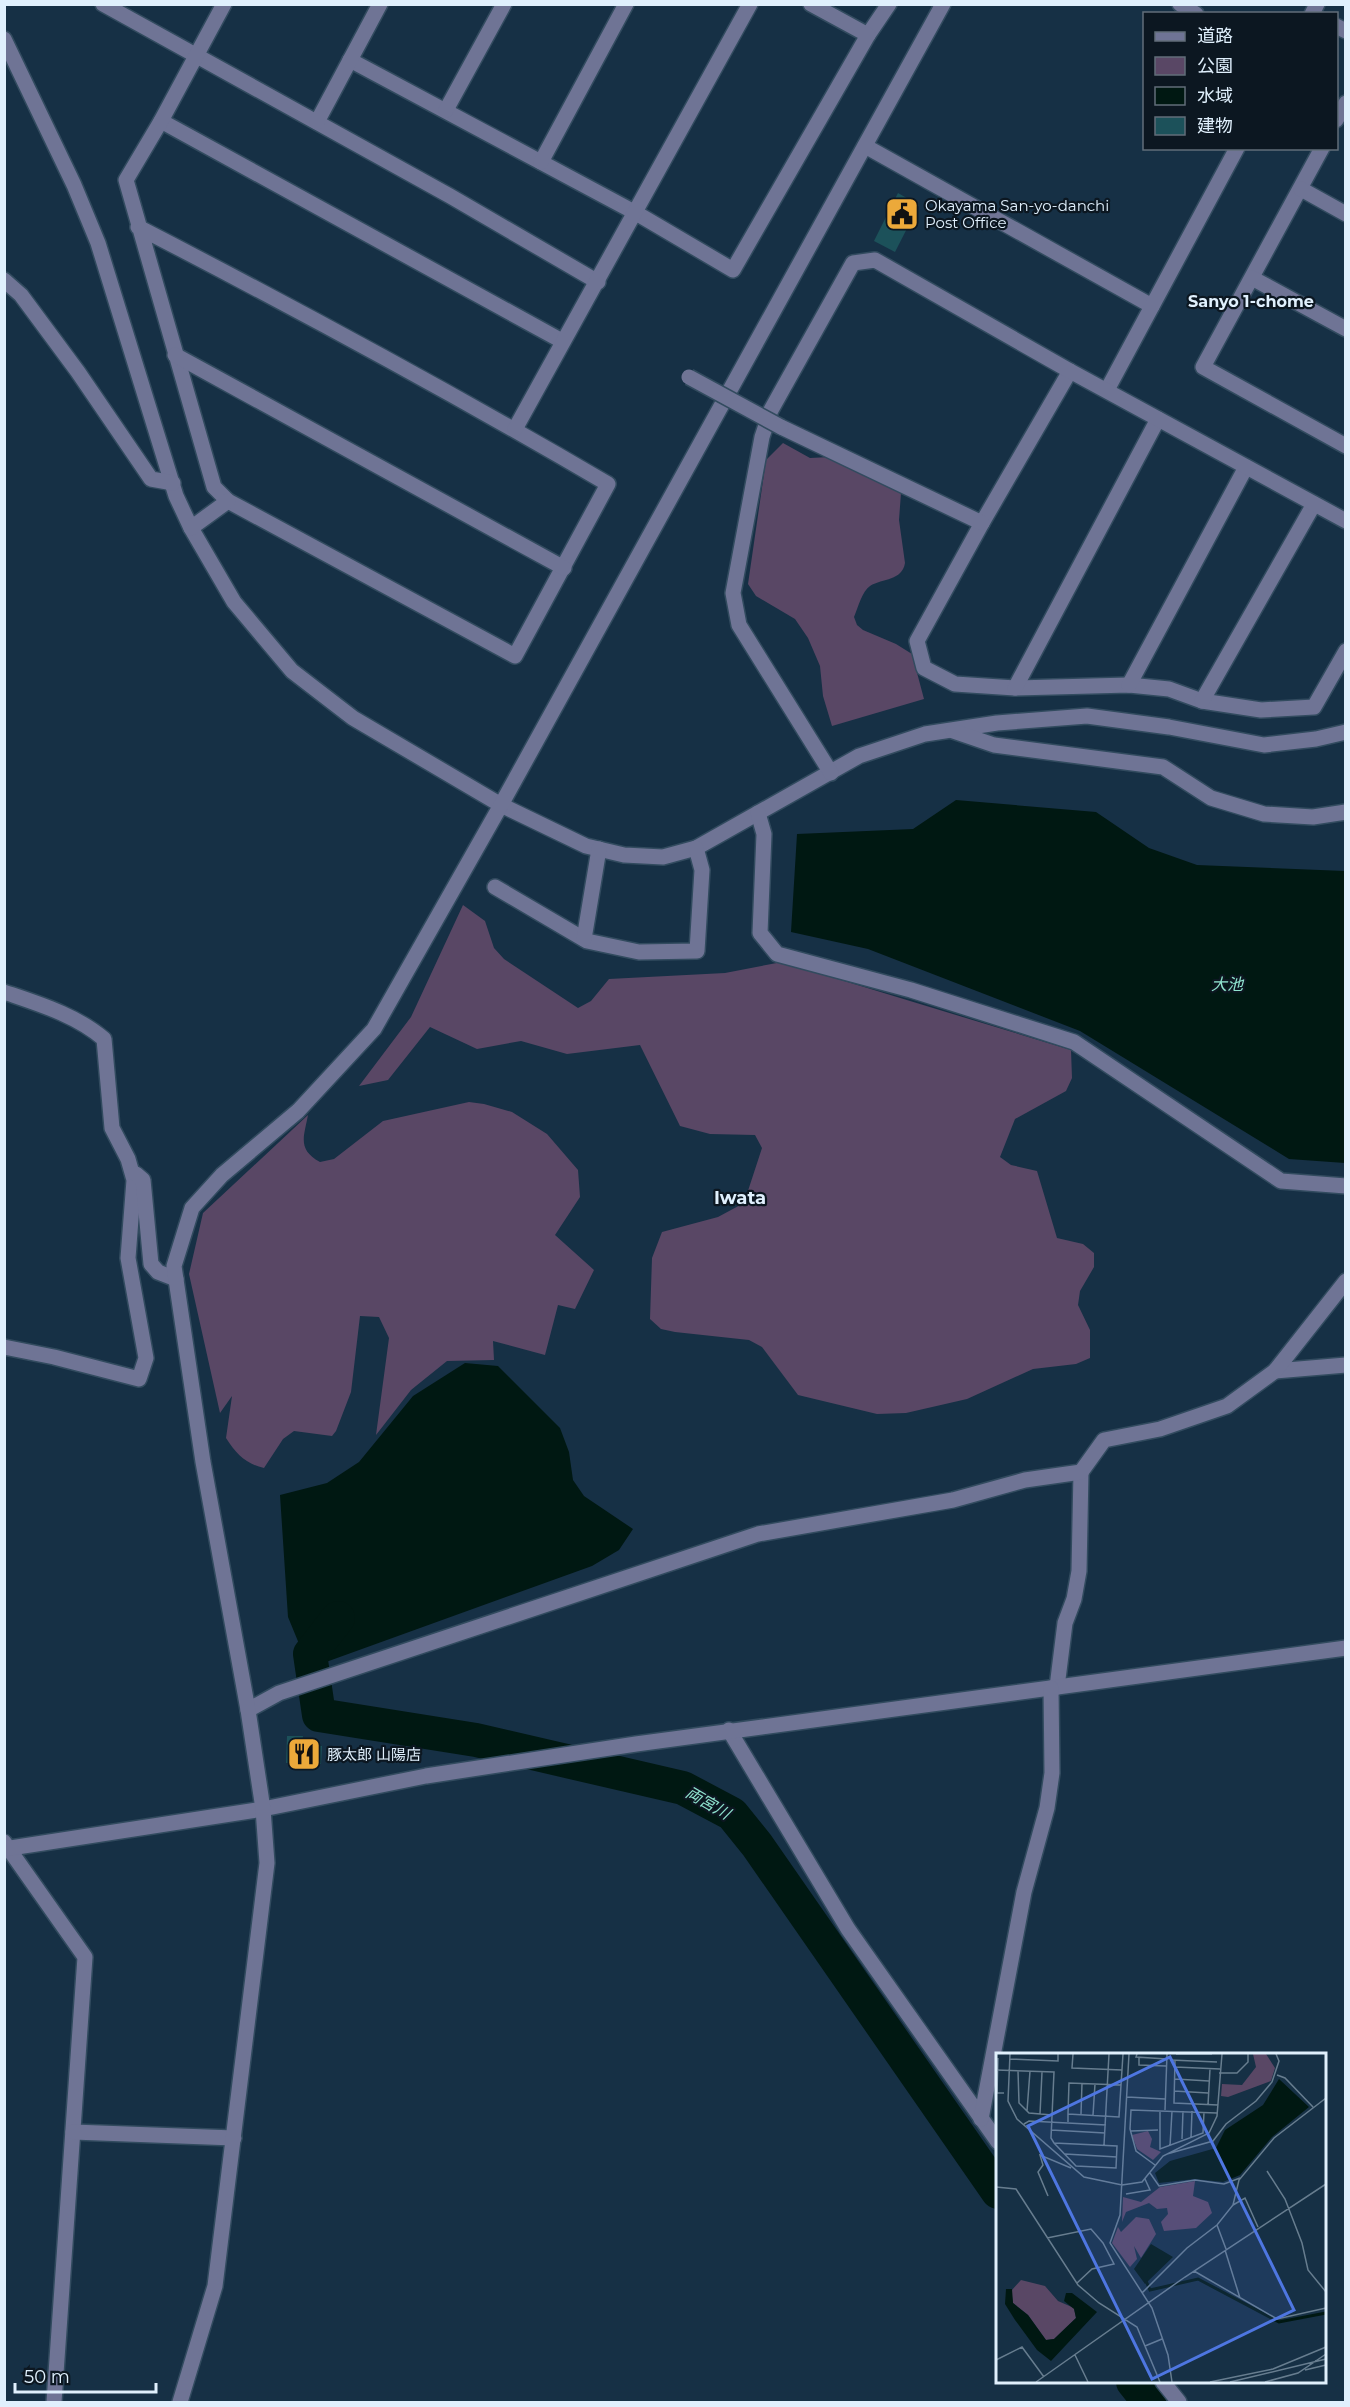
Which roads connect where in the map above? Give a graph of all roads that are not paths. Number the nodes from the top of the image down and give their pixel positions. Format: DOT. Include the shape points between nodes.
graph roads {
  1 [pos="103,4"];
  2 [pos="224,4"];
  3 [pos="380,4"];
  4 [pos="504,4"];
  5 [pos="626,4"];
  6 [pos="750,4"];
  7 [pos="811,4"];
  8 [pos="889,4"];
  9 [pos="943,4"];
  10 [pos="1180,4"];
  11 [pos="1193,12"];
  12 [pos="868,35"];
  13 [pos="4,39"];
  14 [pos="196,55"];
  15 [pos="350,60"];
  16 [pos="1346,103"];
  17 [pos="446,110"];
  18 [pos="1338,117"];
  19 [pos="161,121"];
  20 [pos="317,122"];
  21 [pos="866,146"];
  22 [pos="1236,150"];
  23 [pos="1321,150"];
  24 [pos="542,162"];
  25 [pos="1301,189"];
  26 [pos="636,213"];
  27 [pos="1346,214"];
  28 [pos="138,227"];
  29 [pos="1252,278"];
  30 [pos="4,280"];
  31 [pos="598,282"];
  32 [pos="1152,306"];
  33 [pos="1346,329"];
  34 [pos="562,341"];
  35 [pos="176,355"];
  36 [pos="1070,370"];
  37 [pos="689,377"];
  38 [pos="1107,390"];
  39 [pos="1158,419"];
  40 [pos="515,429"];
  41 [pos="1346,446"];
  42 [pos="1246,467"];
  43 [pos="173,483"];
  44 [pos="228,501"];
  45 [pos="1314,504"];
  46 [pos="1346,521"];
  47 [pos="982,523"];
  48 [pos="191,528"];
  49 [pos="564,568"];
  50 [pos="1346,651"];
  51 [pos="1129,685"];
  52 [pos="1015,688"];
  53 [pos="1202,701"];
  54 [pos="950,730"];
  55 [pos="1346,732"];
  56 [pos="831,773"];
  57 [pos="501,806"];
  58 [pos="1346,812"];
  59 [pos="758,813"];
  60 [pos="696,848"];
  61 [pos="599,849"];
  62 [pos="495,887"];
  63 [pos="584,939"];
  64 [pos="4,992"];
  65 [pos="132,1171"];
  66 [pos="1346,1186"];
  67 [pos="176,1279"];
  68 [pos="1346,1281"];
  69 [pos="4,1347"];
  70 [pos="1346,1365"];
  71 [pos="1275,1371"];
  72 [pos="1081,1472"];
  73 [pos="1346,1648"];
  74 [pos="1054,1687"];
  75 [pos="248,1710"];
  76 [pos="729,1730"];
  77 [pos="263,1809"];
  78 [pos="5,1846"];
  79 [pos="981,2118"];
  80 [pos="73,2132"];
  81 [pos="234,2138"];
  82 [pos="996,2139"];
  83 [pos="1165,2383"];
  84 [pos="54,2403"];
  85 [pos="180,2403"];
  86 [pos="1179,2403"];
  1 -- 14 [label="street"];
  2 -- 14 [label="street"];
  3 -- 15 [label="street"];
  4 -- 17 [label="street"];
  5 -- 24 [label="street"];
  6 -- 26 [label="street"];
  7 -- 12 [label="street"];
  8 -- 12 [label="street"];
  9 -- 21 [label="street"];
  10 -- 11 [label="street"];
  12 -- 26 [label="street" via="733,270"];
  13 -- 43 [label="street" via="98,243"];
  14 -- 19 [label="street"];
  14 -- 20 [label="street"];
  15 -- 17 [label="street"];
  15 -- 20 [label="street"];
  16 -- 18 [label="street"];
  17 -- 24 [label="street"];
  19 -- 28 [label="street" via="126,180"];
  19 -- 34 [label="street"];
  20 -- 31 [label="street"];
  21 -- 32 [label="street"];
  21 -- 57 [label="street"];
  22 -- 32 [label="street"];
  23 -- 25 [label="street"];
  24 -- 26 [label="street"];
  25 -- 27 [label="street"];
  25 -- 29 [label="street"];
  26 -- 31 [label="street"];
  28 -- 35 [label="street"];
  28 -- 40 [label="street"];
  29 -- 33 [label="street"];
  29 -- 41 [label="street" via="1203,367"];
  30 -- 43 [label="street" via="21,295 78,372 151,479"];
  31 -- 34 [label="street"];
  32 -- 38 [label="street"];
  34 -- 40 [label="street"];
  35 -- 44 [label="street" via="214,487"];
  35 -- 49 [label="street"];
  36 -- 38 [label="street"];
  36 -- 47 [label="street"];
  36 -- 56 [label="street" via="875,260 853,263 771,410 762,437 733,593 739,625"];
  37 -- 47 [label="street, bridge" via="781,427"];
  38 -- 39 [label="street"];
  39 -- 42 [label="street"];
  39 -- 52 [label="street"];
  40 -- 49 [label="street" via="608,484"];
  42 -- 45 [label="street"];
  42 -- 51 [label="street"];
  43 -- 48 [label="street"];
  44 -- 48 [label="street"];
  44 -- 49 [label="street" via="515,656"];
  45 -- 46 [label="street"];
  45 -- 53 [label="street"];
  47 -- 52 [label="street" via="917,641 924,668 956,684"];
  48 -- 57 [label="street" via="234,602 292,671 353,718"];
  50 -- 53 [label="street" via="1314,707 1261,710"];
  51 -- 52 [label="street"];
  51 -- 53 [label="street" via="1170,690"];
  54 -- 55 [label="street" via="1087,716 1264,745"];
  54 -- 56 [label="street" via="925,734 859,756"];
  54 -- 58 [label="street" via="994,745 1162,767 1211,798 1264,814 1314,817"];
  56 -- 59 [label="street"];
  57 -- 61 [label="street"];
  57 -- 67 [label="street" via="374,1029 298,1111 222,1174 192,1208 174,1266"];
  59 -- 60 [label="street"];
  59 -- 66 [label="street" via="765,834 760,933 777,954 911,990 1074,1041 1281,1181"];
  60 -- 61 [label="street" via="663,856 624,855"];
  60 -- 63 [label="street" via="702,870 697,951 639,952"];
  61 -- 63 [label="street"];
  62 -- 63 [label="street"];
  64 -- 65 [label="street" via="49,1007 93,1029 104,1039 112,1128"];
  65 -- 67 [label="street" via="143,1180 151,1264 158,1272"];
  65 -- 69 [label="street" via="128,1258 146,1359 139,1379"];
  67 -- 75 [label="street" via="203,1462"];
  68 -- 71 [label="street"];
  70 -- 71 [label="street"];
  71 -- 72 [label="street" via="1227,1406 1161,1429 1104,1440"];
  72 -- 74 [label="street" via="1079,1571"];
  72 -- 75 [label="street" via="1025,1480 953,1500 758,1534 279,1693"];
  73 -- 74 [label="street"];
  74 -- 76 [label="street"];
  74 -- 79 [label="street" via="1047,1808 1024,1892"];
  75 -- 77 [label="street"];
  76 -- 77 [label="street" via="426,1776"];
  76 -- 79 [label="street" via="848,1929"];
  77 -- 78 [label="street"];
  77 -- 81 [label="street" via="267,1863"];
  78 -- 80 [label="street" via="85,1957"];
  79 -- 82 [label="street"];
  80 -- 81 [label="street"];
  80 -- 84 [label="street"];
  81 -- 85 [label="street" via="215,2286"];
  83 -- 86 [label="street"];
}
